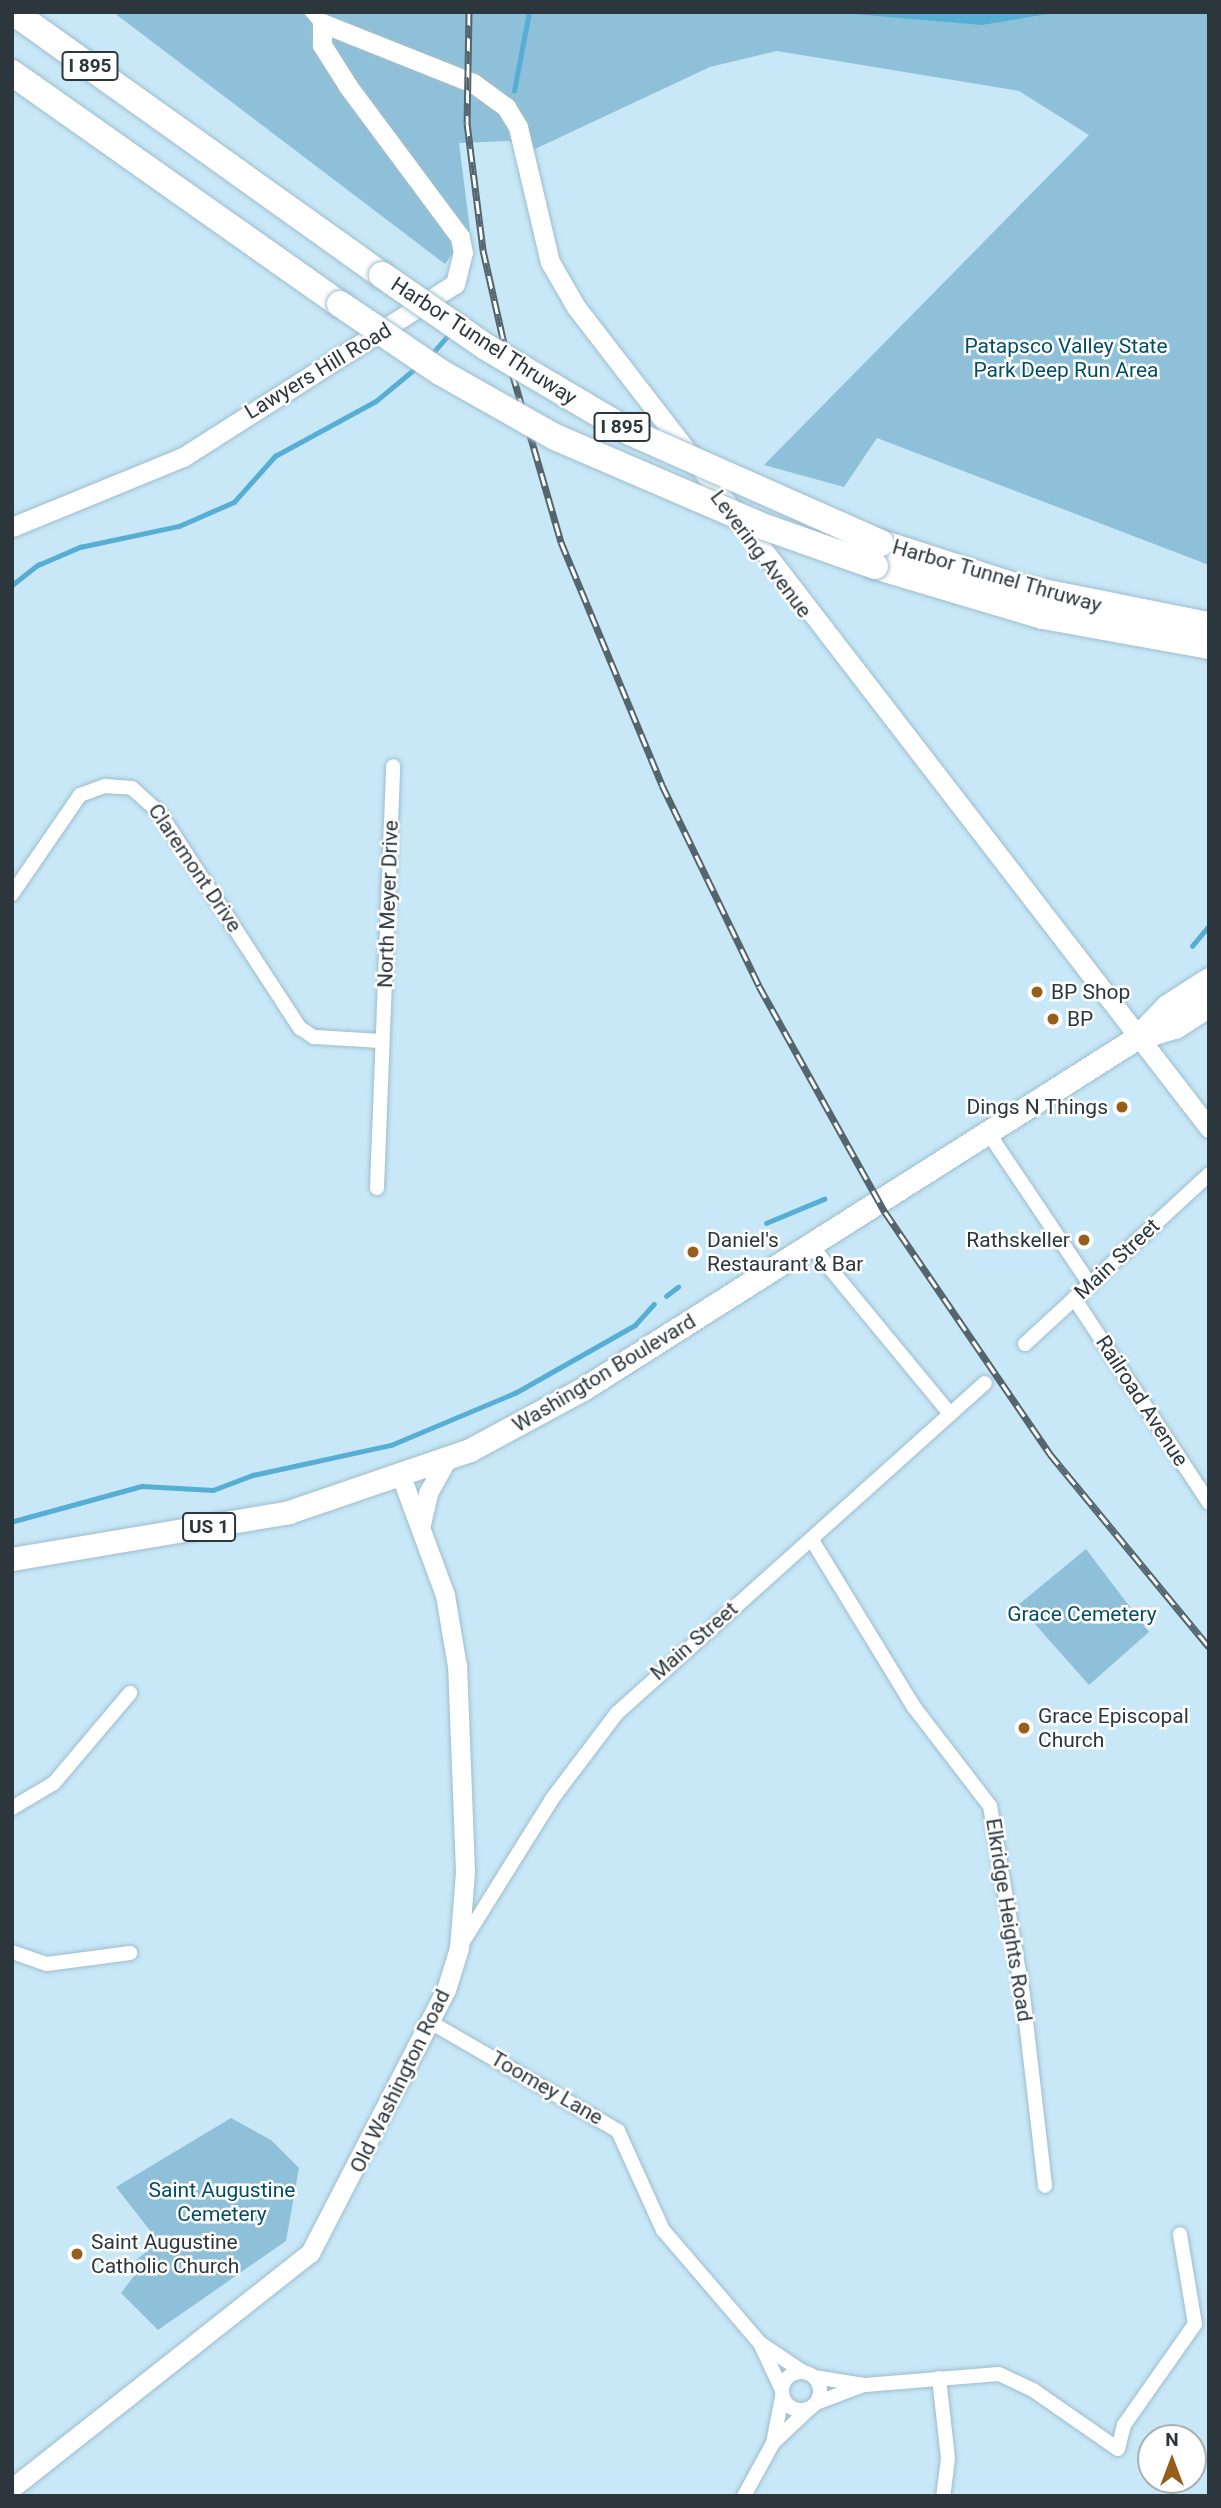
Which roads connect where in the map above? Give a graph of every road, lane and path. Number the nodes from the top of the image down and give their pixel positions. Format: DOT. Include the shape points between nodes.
graph roads {
  1 [pos="13,12"];
  2 [pos="316,18"];
  3 [pos="12,73"];
  4 [pos="12,527"];
  5 [pos="878,555"];
  6 [pos="1209,625"];
  7 [pos="1209,646"];
  8 [pos="393,766"];
  9 [pos="12,894"];
  10 [pos="1209,979"];
  11 [pos="1209,1005"];
  12 [pos="1135,1039"];
  13 [pos="383,1041"];
  14 [pos="1209,1128"];
  15 [pos="987,1130"];
  16 [pos="1209,1174"];
  17 [pos="377,1188"];
  18 [pos="810,1244"];
  19 [pos="1090,1284"];
  20 [pos="1074,1298"];
  21 [pos="1025,1344"];
  22 [pos="985,1383"];
  23 [pos="950,1415"];
  24 [pos="446,1461"];
  25 [pos="402,1479"];
  26 [pos="1209,1503"];
  27 [pos="421,1525"];
  28 [pos="812,1540"];
  29 [pos="12,1559"];
  30 [pos="130,1693"];
  31 [pos="12,1808"];
  32 [pos="459,1948"];
  33 [pos="12,1952"];
  34 [pos="130,1953"];
  35 [pos="432,2023"];
  36 [pos="1045,2186"];
  37 [pos="1180,2234"];
  38 [pos="760,2343"];
  39 [pos="809,2375"];
  40 [pos="939,2378"];
  41 [pos="865,2385"];
  42 [pos="782,2393"];
  43 [pos="813,2405"];
  44 [pos="773,2443"];
  45 [pos="12,2488"];
  46 [pos="744,2496"];
  47 [pos="943,2496"];
  1 -- 5 [label="highway, Harbor Tunnel Thruway / I 895, bridge" via="486,347 630,432"];
  2 -- 4 [label="street, Lawyers Hill Road" via="322,45 348,86 460,237 463,253 455,284 183,457"];
  2 -- 12 [label="street, Levering Avenue" via="473,83 506,107 525,144 550,262 576,307"];
  3 -- 5 [label="highway, Harbor Tunnel Thruway / I 895, bridge" via="440,372 555,437 759,525"];
  5 -- 6 [label="highway, Harbor Tunnel Thruway / I 895"];
  5 -- 7 [label="highway, Harbor Tunnel Thruway / I 895" via="1043,616"];
  8 -- 13 [label="street, North Meyer Drive"];
  9 -- 13 [label="street, Claremont Drive" via="80,795 105,786 132,788 159,812 300,1028 314,1037"];
  10 -- 12 [label="main road, Washington Boulevard / US 1" via="1167,1006"];
  11 -- 12 [label="main road, Washington Boulevard / US 1" via="1175,1027"];
  12 -- 14 [label="street, Levering Avenue"];
  12 -- 15 [label="main road, Washington Boulevard / US 1"];
  13 -- 17 [label="street, North Meyer Drive"];
  15 -- 18 [label="main road, Washington Boulevard / US 1"];
  15 -- 19 [label="street"];
  16 -- 19 [label="street, Main Street"];
  18 -- 23 [label="street"];
  18 -- 24 [label="main road, Washington Boulevard / US 1" via="557,1405"];
  19 -- 20 [label="street, Main Street"];
  20 -- 21 [label="street, Main Street"];
  20 -- 26 [label="street, Railroad Avenue"];
  22 -- 23 [label="street, Main Street"];
  23 -- 28 [label="street, Main Street"];
  24 -- 25 [label="main road, Washington Boulevard / US 1"];
  24 -- 27 [label="street" via="428,1493"];
  25 -- 27 [label="street, Old Washington Road"];
  25 -- 29 [label="main road, Washington Boulevard / US 1" via="276,1514"];
  27 -- 32 [label="street, Old Washington Road" via="444,1595 457,1666 466,1830"];
  28 -- 32 [label="street, Main Street" via="670,1661 596,1736"];
  28 -- 36 [label="street, Elkridge Heights Road" via="909,1699 990,1806 1023,1995"];
  30 -- 31 [label="street" via="54,1783"];
  32 -- 35 [label="street, Old Washington Road"];
  33 -- 34 [label="street" via="47,1964"];
  35 -- 38 [label="street, Toomey Lane" via="618,2131 663,2230"];
  35 -- 45 [label="street, Old Washington Road" via="310,2253"];
  37 -- 40 [label="street" via="1195,2324 1124,2425 1118,2449 1016,2379 981,2373"];
  38 -- 39 [label="street, Toomey Lane"];
  38 -- 42 [label="street, Toomey Lane"];
  39 -- 41 [label="street"];
  39 -- 42 [label="street" via="791,2374"];
  39 -- 43 [label="street"];
  40 -- 41 [label="street"];
  40 -- 47 [label="street" via="948,2458"];
  41 -- 43 [label="street"];
  42 -- 43 [label="street" via="794,2409"];
  42 -- 44 [label="street"];
  43 -- 44 [label="street"];
  44 -- 46 [label="street"];
}
